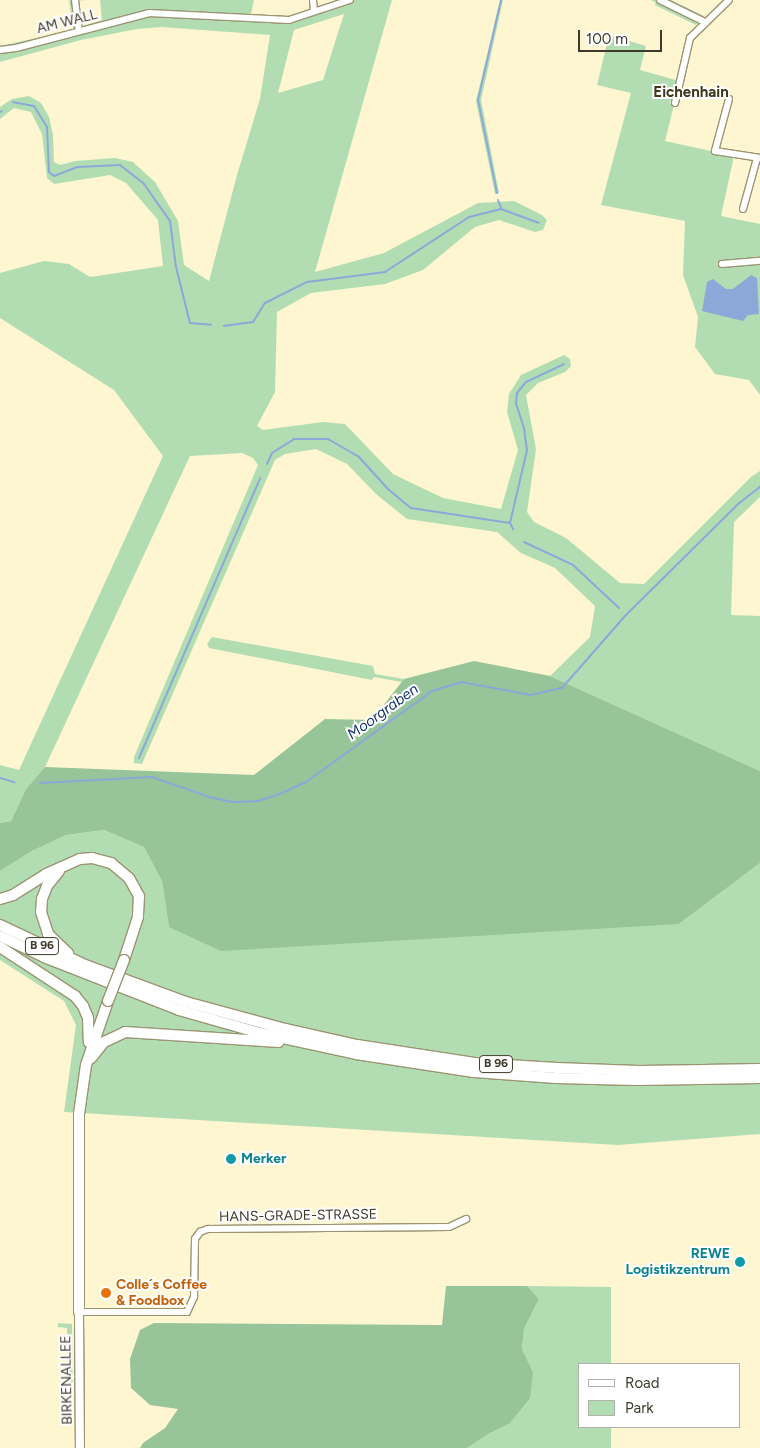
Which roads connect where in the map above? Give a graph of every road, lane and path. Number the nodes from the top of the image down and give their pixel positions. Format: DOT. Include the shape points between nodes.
graph roads {
  1 [pos="75,0"];
  2 [pos="313,0"];
  3 [pos="350,0"];
  4 [pos="660,0"];
  5 [pos="729,0"];
  6 [pos="314,11"];
  7 [pos="705,22"];
  8 [pos="79,31"];
  9 [pos="0,50"];
  10 [pos="729,99"];
  11 [pos="675,103"];
  12 [pos="759,158"];
  13 [pos="743,209"];
  14 [pos="760,261"];
  15 [pos="722,264"];
  16 [pos="68,863"];
  17 [pos="0,899"];
  18 [pos="0,925"];
  19 [pos="0,936"];
  20 [pos="0,947"];
  21 [pos="86,965"];
  22 [pos="305,1044"];
  23 [pos="86,1065"];
  24 [pos="760,1069"];
  25 [pos="760,1078"];
  26 [pos="466,1219"];
  27 [pos="79,1312"];
  28 [pos="80,1448"];
  1 -- 8 [label="street"];
  2 -- 6 [label="street"];
  3 -- 6 [label="street"];
  4 -- 7 [label="street"];
  5 -- 7 [label="street"];
  6 -- 8 [label="street, AM WALL" via="289,20 149,13"];
  7 -- 11 [label="street" via="688,40"];
  8 -- 9 [label="street, AM WALL"];
  10 -- 12 [label="street" via="715,151"];
  12 -- 13 [label="street"];
  14 -- 15 [label="street"];
  16 -- 17 [label="highway"];
  16 -- 21 [label="highway" via="47,886 41,912 48,934 57,945"];
  16 -- 23 [label="highway, bridge" via="92,858 111,863 122,870 139,896 138,917"];
  18 -- 21 [label="highway, B 96"];
  19 -- 22 [label="highway, B 96" via="44,957 179,1010"];
  20 -- 23 [label="highway" via="75,996 83,1006 90,1025"];
  21 -- 24 [label="highway, B 96" via="237,1017 356,1045 439,1058 639,1071"];
  22 -- 23 [label="highway" via="125,1032 104,1042"];
  22 -- 25 [label="highway, B 96" via="474,1072 637,1080"];
  23 -- 27 [label="highway" via="77,1143"];
  26 -- 27 [label="street, HANS-GRADE-STRASSE" via="449,1227 208,1229 195,1239 194,1297 187,1312"];
  27 -- 28 [label="street, BIRKENALLEE"];
}
